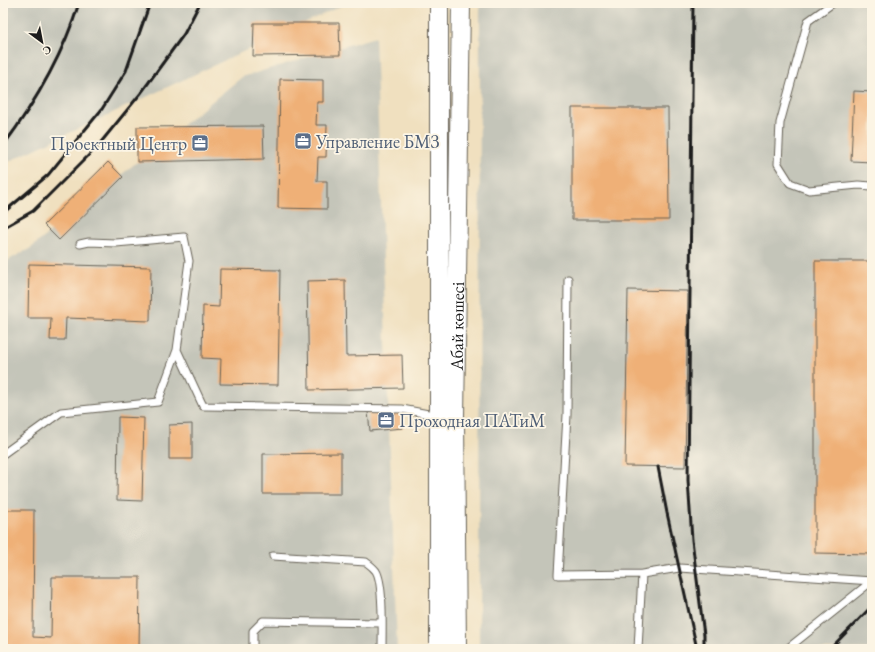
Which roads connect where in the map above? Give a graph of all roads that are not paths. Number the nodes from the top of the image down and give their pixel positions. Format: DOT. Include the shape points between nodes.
graph roads {
  1 [pos="439,3"];
  2 [pos="461,3"];
  3 [pos="833,3"];
  4 [pos="872,186"];
  5 [pos="80,244"];
  6 [pos="568,279"];
  7 [pos="177,350"];
  8 [pos="448,417"];
  9 [pos="3,454"];
  10 [pos="273,556"];
  11 [pos="642,574"];
  12 [pos="872,581"];
  13 [pos="381,623"];
  14 [pos="253,649"];
  15 [pos="382,649"];
  16 [pos="439,649"];
  17 [pos="457,649"];
  18 [pos="638,649"];
  19 [pos="787,649"];
  1 -- 8 [label="street, Абай көшесі"];
  2 -- 8 [label="street, Абай көшесі"];
  3 -- 4 [label="lane" via="808,21 780,123 778,164 790,183 809,190"];
  5 -- 7 [label="lane" via="184,237 189,261"];
  6 -- 11 [label="lane" via="567,415 558,575"];
  7 -- 8 [label="lane" via="204,406 402,409"];
  7 -- 9 [label="lane" via="158,402 61,412"];
  8 -- 16 [label="street, Абай көшесі"];
  8 -- 17 [label="street, Абай көшесі"];
  10 -- 13 [label="lane" via="366,562 372,566 380,583"];
  11 -- 12 [label="lane" via="679,568"];
  11 -- 18 [label="lane"];
  12 -- 19 [label="lane"];
  13 -- 14 [label="lane" via="263,621 253,631"];
  13 -- 15 [label="lane"];
}
